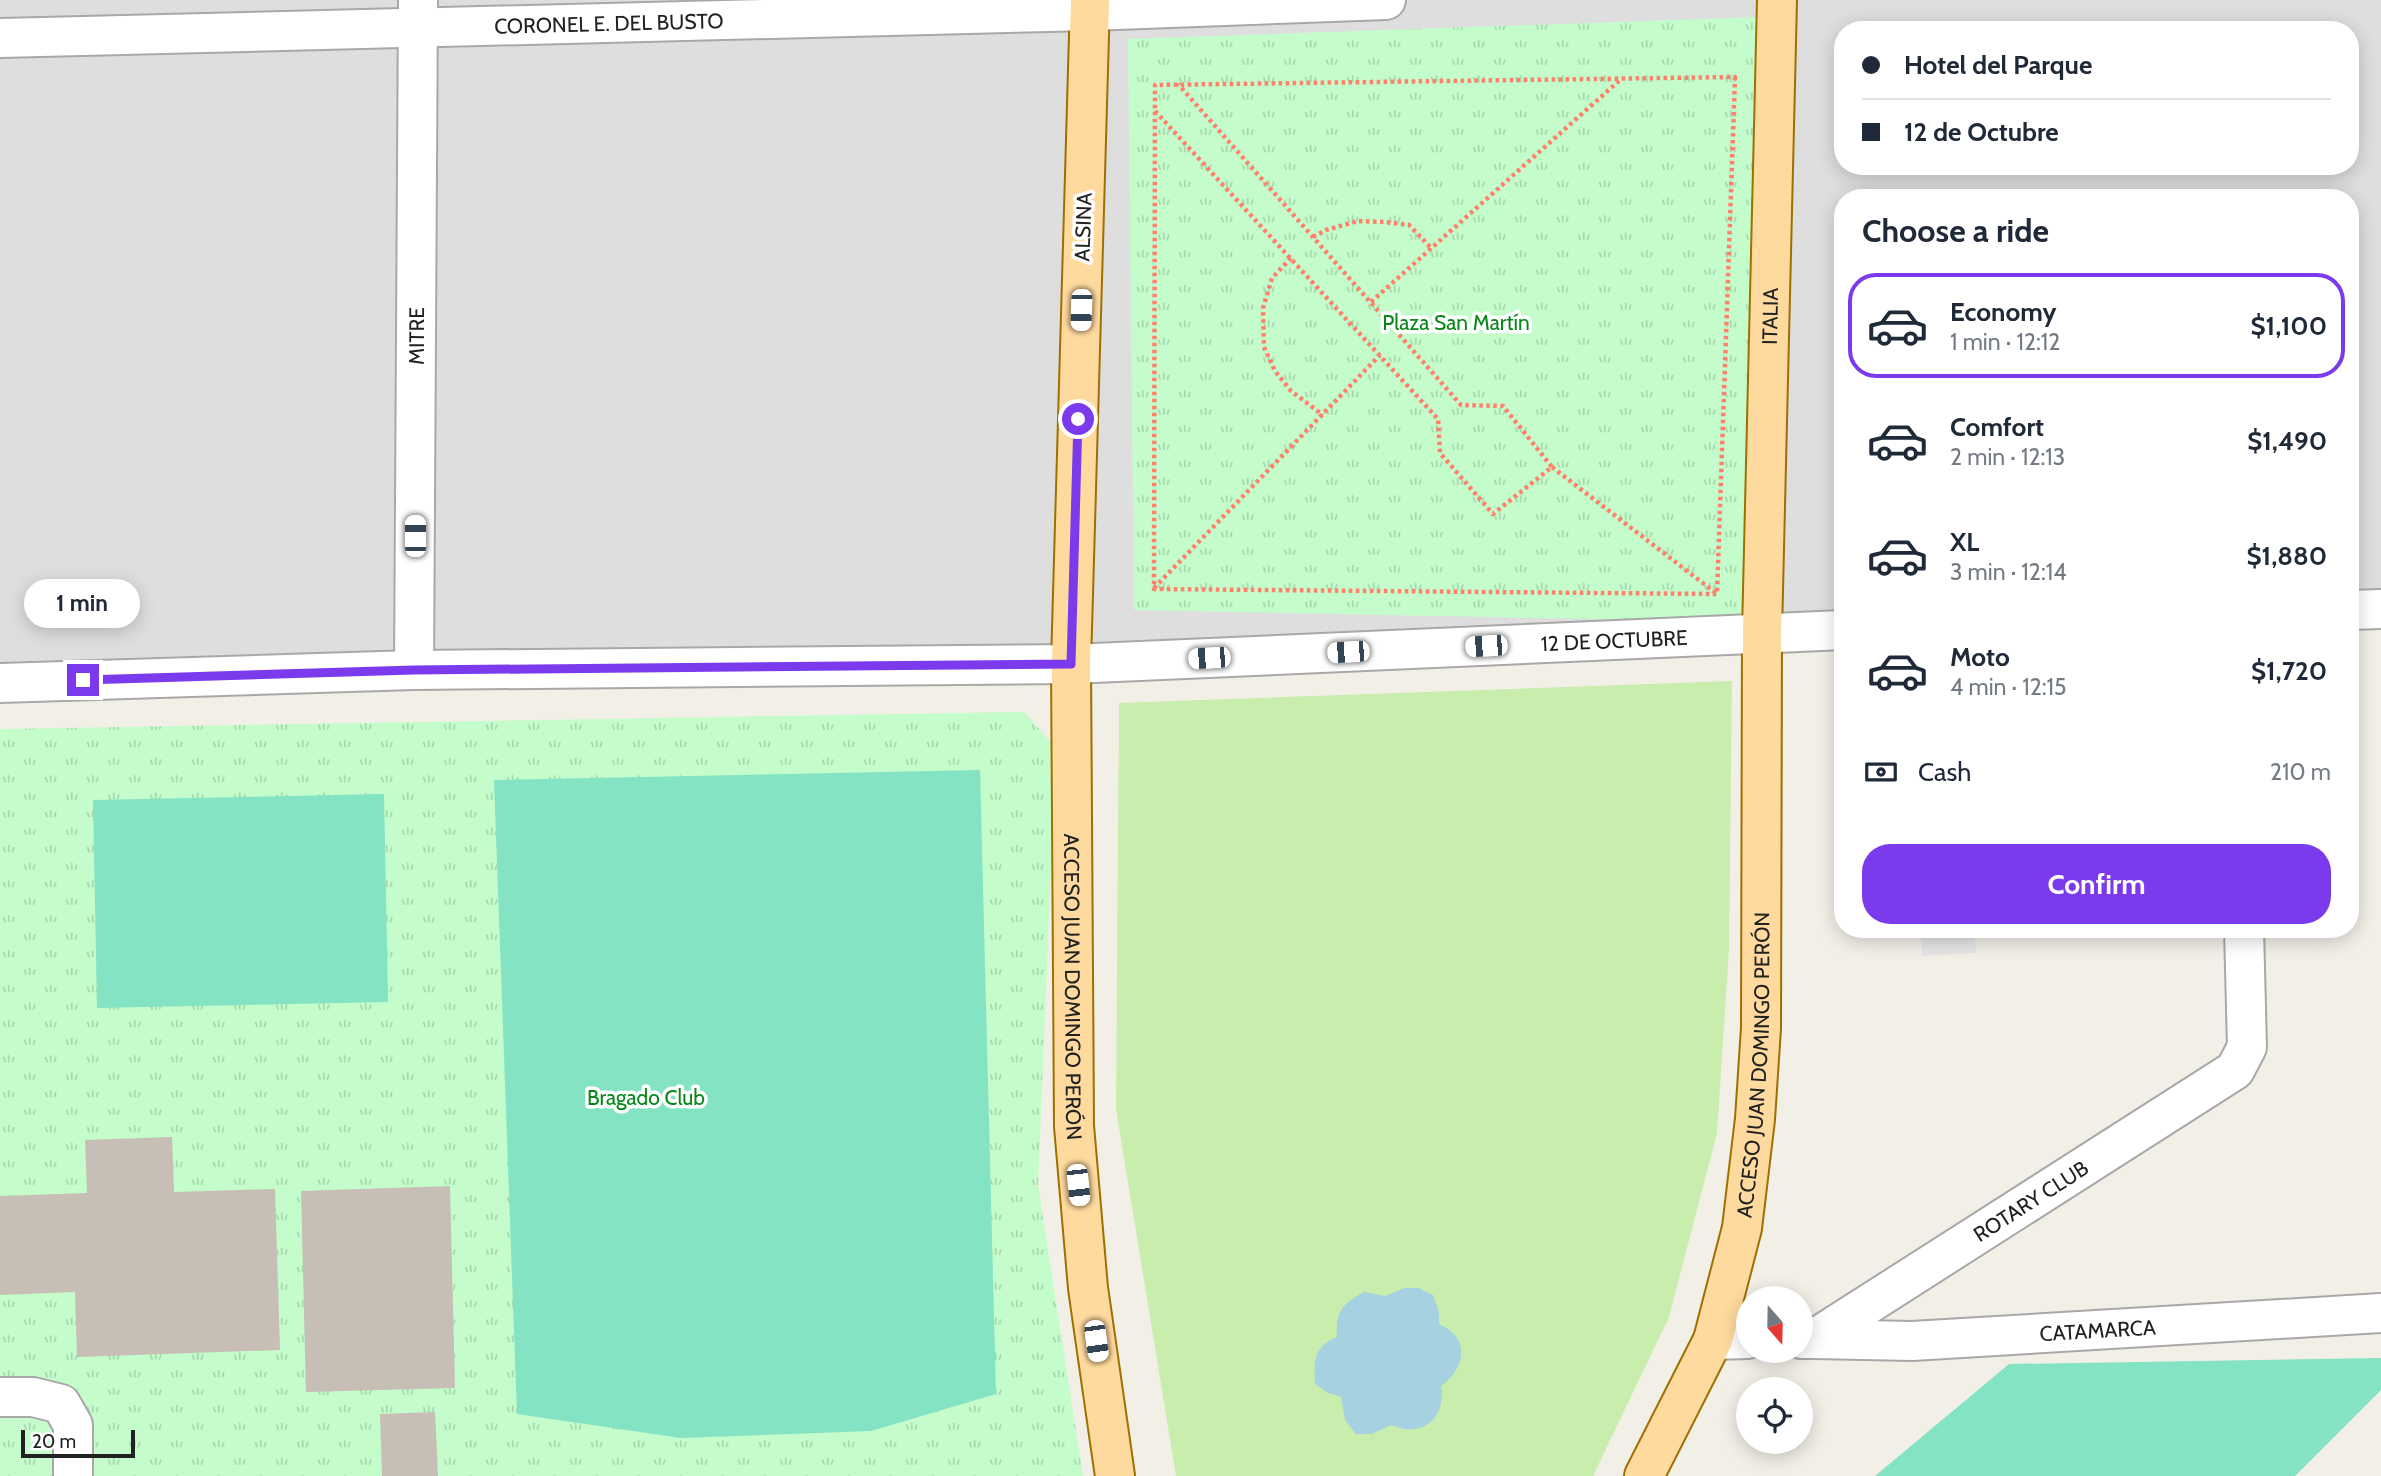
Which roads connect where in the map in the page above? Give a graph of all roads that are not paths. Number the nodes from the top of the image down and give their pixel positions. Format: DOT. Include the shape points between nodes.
graph roads {
  1 [pos="1386,0"];
  2 [pos="1777,0"];
  3 [pos="1090,5"];
  4 [pos="417,13"];
  5 [pos="0,38"];
  6 [pos="2359,610"];
  7 [pos="2381,610"];
  8 [pos="1834,630"];
  9 [pos="1762,633"];
  10 [pos="1071,664"];
  11 [pos="414,670"];
  12 [pos="0,683"];
  13 [pos="2245,938"];
  14 [pos="2381,1312"];
  15 [pos="1813,1335"];
  16 [pos="1813,1339"];
  17 [pos="1730,1340"];
  18 [pos="0,1397"];
  19 [pos="73,1476"];
  20 [pos="1115,1476"];
  21 [pos="1644,1476"];
  1 -- 3 [label="street, CORONEL E. DEL BUSTO"];
  2 -- 9 [label="main road, ITALIA"];
  3 -- 4 [label="street, CORONEL E. DEL BUSTO"];
  3 -- 10 [label="main road, ALSINA"];
  4 -- 5 [label="street, CORONEL E. DEL BUSTO"];
  4 -- 11 [label="street, MITRE"];
  6 -- 7 [label="street"];
  8 -- 9 [label="street, 12 DE OCTUBRE"];
  9 -- 10 [label="street, 12 DE OCTUBRE"];
  9 -- 17 [label="main road, ACCESO JUAN DOMINGO PERÓN" via="1760,1054"];
  10 -- 11 [label="street, 12 DE OCTUBRE"];
  10 -- 20 [label="main road, ACCESO JUAN DOMINGO PERÓN" via="1073,1126 1088,1287"];
  11 -- 12 [label="street, 12 DE OCTUBRE"];
  13 -- 15 [label="street, ROTARY CLUB" via="2247,1047 2235,1070"];
  14 -- 16 [label="street, CATAMARCA" via="1912,1341"];
  17 -- 21 [label="main road, ACCESO JUAN DOMINGO PERÓN"];
  18 -- 19 [label="street" via="33,1397 61,1404 74,1425"];
}
